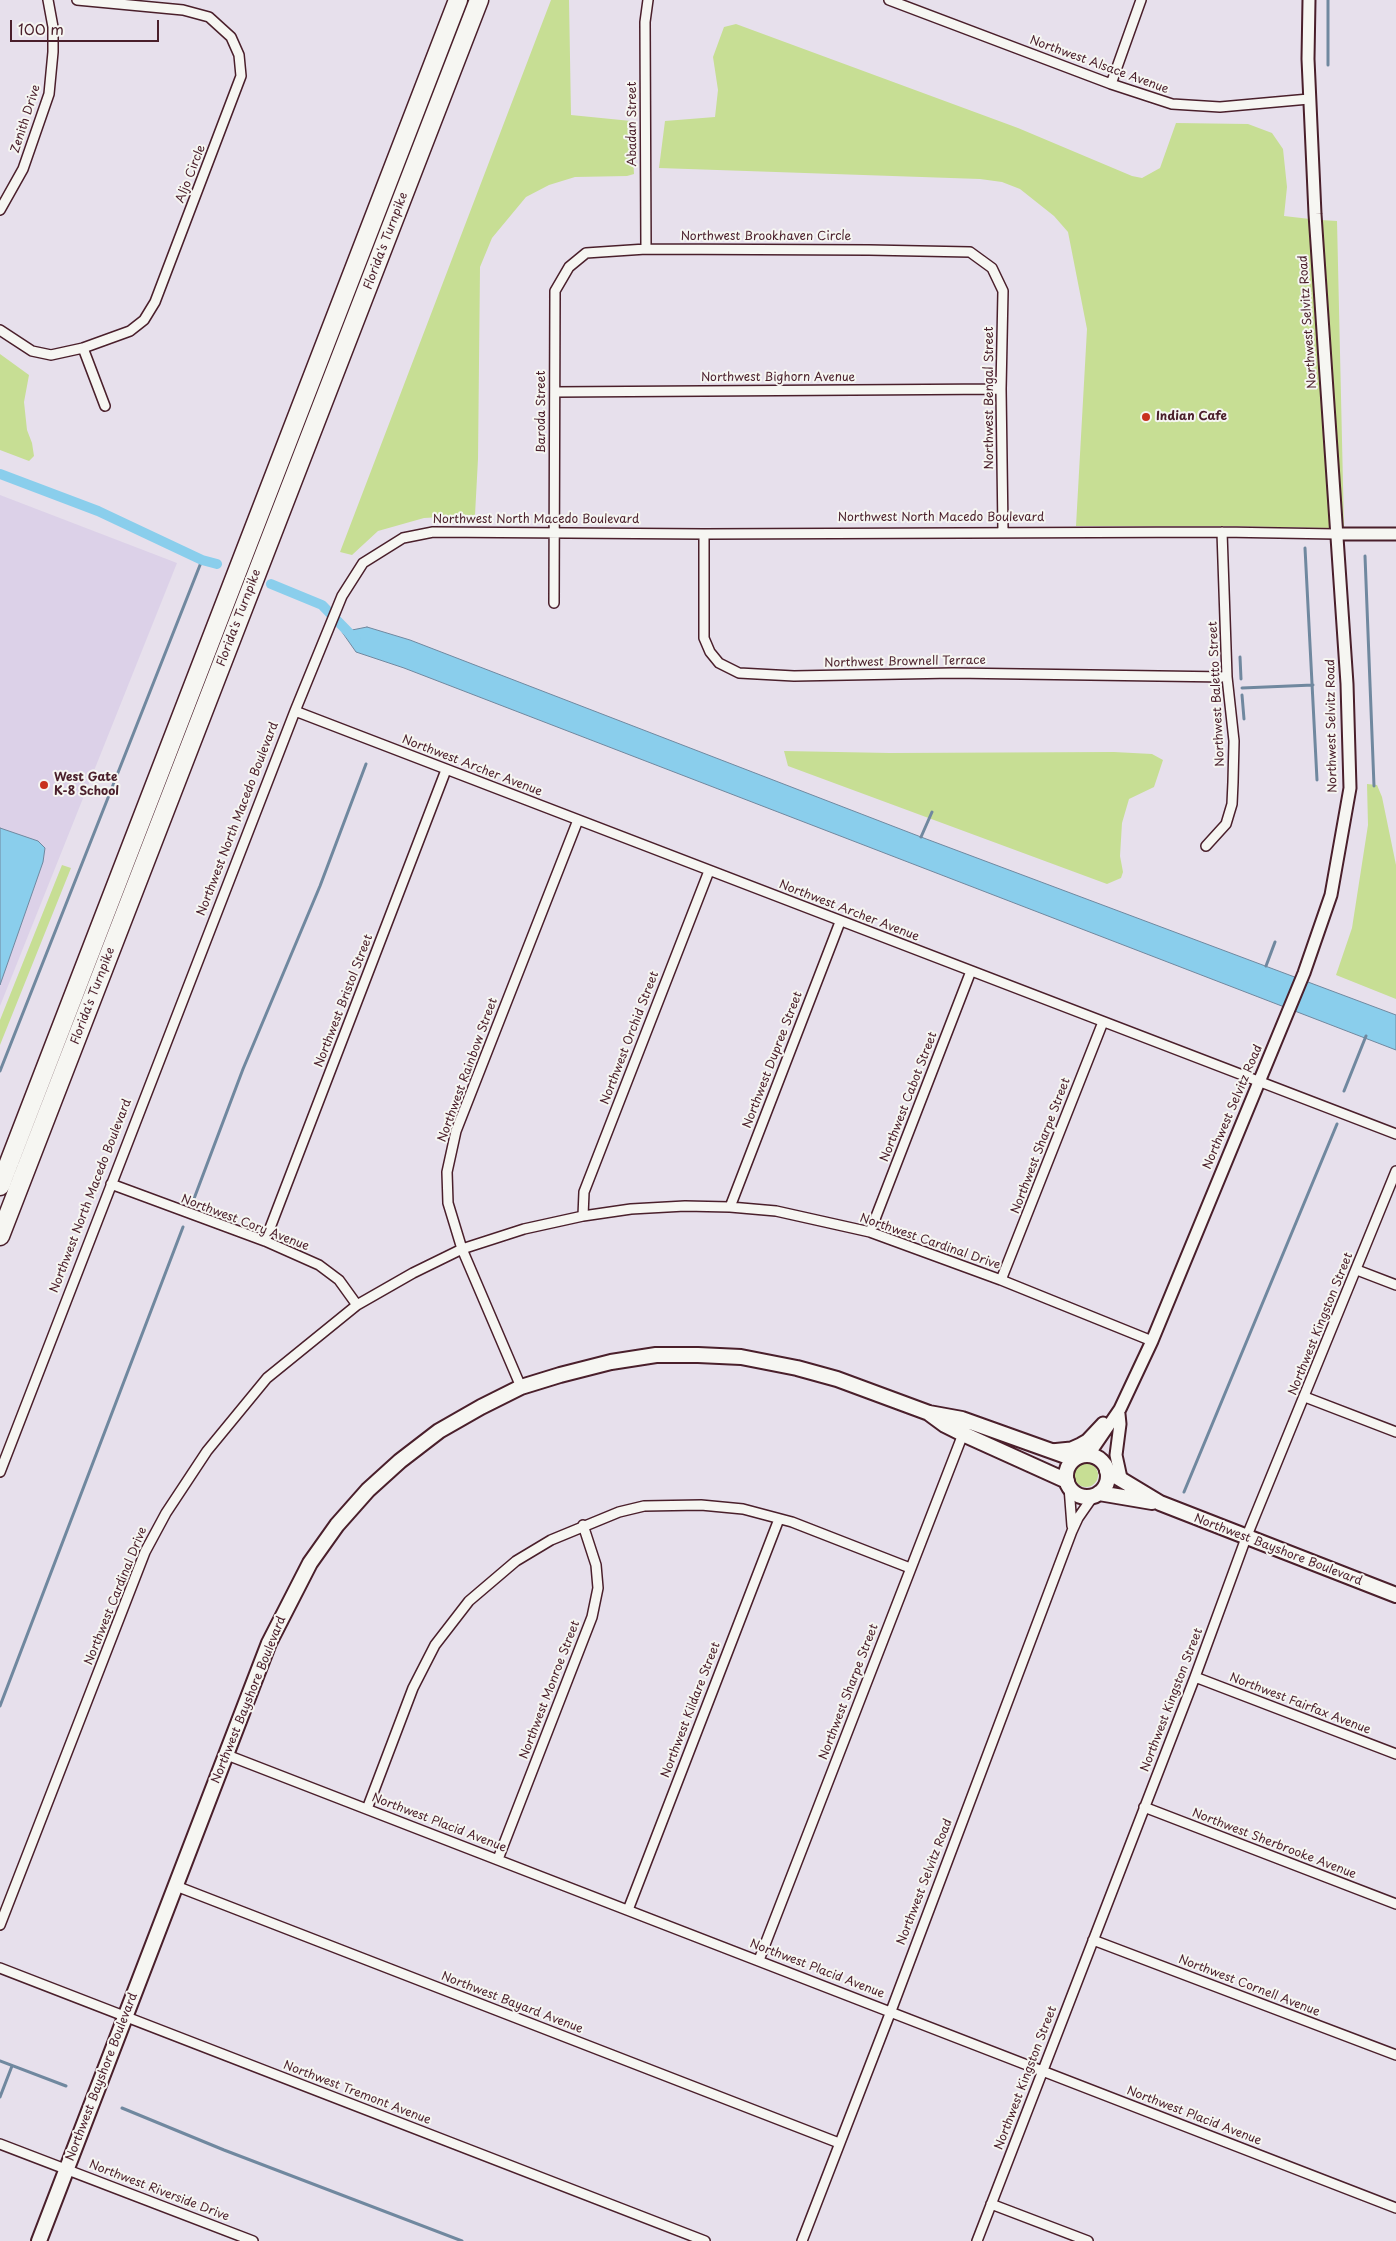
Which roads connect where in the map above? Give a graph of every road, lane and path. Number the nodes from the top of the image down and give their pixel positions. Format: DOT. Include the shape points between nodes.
graph roads {
  1 [pos="48,0"];
  2 [pos="77,0"];
  3 [pos="458,0"];
  4 [pos="479,0"];
  5 [pos="648,0"];
  6 [pos="889,0"];
  7 [pos="1141,0"];
  8 [pos="1309,0"];
  9 [pos="1111,84"];
  10 [pos="1309,99"];
  11 [pos="0,210"];
  12 [pos="646,249"];
  13 [pos="992,268"];
  14 [pos="555,291"];
  15 [pos="0,330"];
  16 [pos="83,348"];
  17 [pos="1001,389"];
  18 [pos="555,392"];
  19 [pos="105,406"];
  20 [pos="1003,531"];
  21 [pos="1222,532"];
  22 [pos="554,533"];
  23 [pos="704,534"];
  24 [pos="1336,534"];
  25 [pos="1396,534"];
  26 [pos="554,603"];
  27 [pos="1227,677"];
  28 [pos="295,711"];
  29 [pos="446,770"];
  30 [pos="578,820"];
  31 [pos="1206,846"];
  32 [pos="709,871"];
  33 [pos="840,922"];
  34 [pos="971,971"];
  35 [pos="1103,1022"];
  36 [pos="1258,1081"];
  37 [pos="1396,1134"];
  38 [pos="1396,1171"];
  39 [pos="110,1184"];
  40 [pos="0,1186"];
  41 [pos="730,1207"];
  42 [pos="583,1216"];
  43 [pos="870,1232"];
  44 [pos="0,1236"];
  45 [pos="265,1241"];
  46 [pos="462,1249"];
  47 [pos="1357,1270"];
  48 [pos="1002,1280"];
  49 [pos="1396,1284"];
  50 [pos="357,1305"];
  51 [pos="1152,1341"];
  52 [pos="521,1387"];
  53 [pos="1305,1396"];
  54 [pos="1118,1412"];
  55 [pos="929,1413"];
  56 [pos="1396,1432"];
  57 [pos="963,1434"];
  58 [pos="1049,1450"];
  59 [pos="1078,1457"];
  60 [pos="1106,1469"];
  61 [pos="0,1472"];
  62 [pos="1121,1478"];
  63 [pos="1068,1484"];
  64 [pos="1096,1494"];
  65 [pos="1160,1503"];
  66 [pos="778,1519"];
  67 [pos="583,1525"];
  68 [pos="1072,1531"];
  69 [pos="1246,1538"];
  70 [pos="910,1568"];
  71 [pos="1396,1595"];
  72 [pos="1195,1677"];
  73 [pos="1396,1754"];
  74 [pos="227,1755"];
  75 [pos="1144,1807"];
  76 [pos="367,1809"];
  77 [pos="498,1859"];
  78 [pos="176,1886"];
  79 [pos="1396,1904"];
  80 [pos="628,1910"];
  81 [pos="0,1925"];
  82 [pos="1093,1940"];
  83 [pos="759,1960"];
  84 [pos="0,1968"];
  85 [pos="891,2011"];
  86 [pos="126,2017"];
  87 [pos="1396,2055"];
  88 [pos="1043,2070"];
  89 [pos="839,2143"];
  90 [pos="0,2144"];
  91 [pos="66,2169"];
  92 [pos="991,2204"];
  93 [pos="1396,2208"];
  94 [pos="39,2241"];
  95 [pos="253,2241"];
  96 [pos="705,2241"];
  97 [pos="802,2241"];
  98 [pos="977,2241"];
  99 [pos="1088,2241"];
  1 -- 11 [label="street, Zenith Drive" via="53,27 49,94 23,169"];
  2 -- 16 [label="street, Aljo Circle" via="183,10 209,17 231,37 241,76 156,302 144,320 130,331"];
  3 -- 40 [label="highway, Florida's Turnpike"];
  4 -- 44 [label="highway, Florida's Turnpike"];
  5 -- 12 [label="street, Abadan Street" via="645,22"];
  6 -- 9 [label="street, Northwest Alsace Avenue"];
  7 -- 9 [label="street"];
  8 -- 10 [label="street, Northwest Selvitz Road"];
  9 -- 10 [label="street, Northwest Alsace Avenue" via="1172,104 1220,106"];
  10 -- 24 [label="street, Northwest Selvitz Road"];
  12 -- 13 [label="street, Northwest Brookhaven Circle" via="970,252"];
  12 -- 14 [label="street, Northwest Brookhaven Circle" via="586,253 569,267"];
  13 -- 17 [label="street, Northwest Bengal Street" via="1003,290"];
  14 -- 18 [label="street, Baroda Street"];
  15 -- 16 [label="street, Aljo Circle" via="32,351 51,355"];
  16 -- 19 [label="street"];
  17 -- 18 [label="street, Northwest Bighorn Avenue"];
  17 -- 20 [label="street, Northwest Bengal Street"];
  18 -- 22 [label="street, Baroda Street"];
  20 -- 21 [label="street, Northwest North Macedo Boulevard"];
  20 -- 23 [label="street, Northwest North Macedo Boulevard"];
  21 -- 24 [label="street, Northwest North Macedo Boulevard"];
  21 -- 27 [label="street, Northwest Baletto Street"];
  22 -- 23 [label="street, Northwest North Macedo Boulevard"];
  22 -- 26 [label="street, Baroda Street"];
  22 -- 28 [label="street, Northwest North Macedo Boulevard" via="433,532 403,538 363,563 342,596"];
  23 -- 27 [label="street, Northwest Brownell Terrace" via="704,638 719,663 739,673 794,676 953,673"];
  24 -- 25 [label="street, Northwest North Macedo Boulevard"];
  24 -- 36 [label="street, Northwest Selvitz Road" via="1347,684 1350,788 1331,894 1304,973"];
  27 -- 31 [label="street, Northwest Baletto Street" via="1234,741 1232,804 1226,824"];
  28 -- 29 [label="street, Northwest Archer Avenue"];
  28 -- 39 [label="street, Northwest North Macedo Boulevard"];
  29 -- 30 [label="street, Northwest Archer Avenue"];
  29 -- 45 [label="street, Northwest Bristol Street"];
  30 -- 32 [label="street, Northwest Archer Avenue"];
  30 -- 46 [label="street, Northwest Rainbow Street" via="456,1131 447,1172 448,1203"];
  32 -- 33 [label="street, Northwest Archer Avenue"];
  32 -- 42 [label="street, Northwest Orchid Street" via="584,1192"];
  33 -- 34 [label="street, Northwest Archer Avenue"];
  33 -- 41 [label="street, Northwest Dupree Street"];
  34 -- 35 [label="street, Northwest Archer Avenue"];
  34 -- 43 [label="street, Northwest Cabot Street"];
  35 -- 36 [label="street, Northwest Archer Avenue"];
  35 -- 48 [label="street, Northwest Sharpe Street"];
  36 -- 37 [label="street, Northwest Archer Avenue"];
  36 -- 51 [label="street, Northwest Selvitz Road"];
  38 -- 47 [label="street, Northwest Kingston Street"];
  39 -- 45 [label="street, Northwest Cory Avenue"];
  39 -- 61 [label="street, Northwest North Macedo Boulevard"];
  41 -- 42 [label="street, Northwest Cardinal Drive" via="631,1209"];
  41 -- 43 [label="street, Northwest Cardinal Drive" via="776,1211"];
  42 -- 46 [label="street, Northwest Cardinal Drive" via="524,1229"];
  43 -- 48 [label="street, Northwest Cardinal Drive"];
  45 -- 50 [label="street, Northwest Cory Avenue" via="319,1265 339,1280"];
  46 -- 50 [label="street, Northwest Cardinal Drive"];
  46 -- 52 [label="street, Northwest Rainbow Street"];
  47 -- 49 [label="street"];
  47 -- 53 [label="street, Northwest Kingston Street"];
  48 -- 51 [label="street, Northwest Cardinal Drive"];
  50 -- 81 [label="street, Northwest Cardinal Drive" via="268,1378 207,1451 166,1513 146,1552"];
  51 -- 54 [label="street, Northwest Selvitz Road"];
  52 -- 55 [label="main road, Northwest Bayshore Boulevard" via="594,1366 656,1355 741,1357 837,1379"];
  52 -- 74 [label="main road, Northwest Bayshore Boulevard" via="439,1431 368,1490 336,1525 294,1591 270,1643"];
  53 -- 56 [label="street"];
  53 -- 69 [label="street, Northwest Kingston Street"];
  54 -- 58 [label="street" via="1080,1444"];
  54 -- 59 [label="street, Northwest Selvitz Road" via="1094,1447"];
  54 -- 60 [label="street, Northwest Selvitz Road"];
  54 -- 62 [label="street" via="1120,1424 1116,1455"];
  55 -- 57 [label="main road, Northwest Bayshore Boulevard"];
  55 -- 58 [label="main road, Northwest Bayshore Boulevard" via="962,1419"];
  57 -- 63 [label="main road, Northwest Bayshore Boulevard"];
  57 -- 70 [label="street, Northwest Sharpe Street"];
  58 -- 59 [label="main road, Northwest Bayshore Boulevard"];
  59 -- 60 [label="main road" via="1094,1456"];
  59 -- 63 [label="main road" via="1067,1470"];
  60 -- 62 [label="main road, Northwest Bayshore Boulevard"];
  60 -- 64 [label="main road" via="1106,1484"];
  62 -- 65 [label="main road, Northwest Bayshore Boulevard"];
  63 -- 64 [label="main road" via="1078,1494"];
  63 -- 68 [label="street, Northwest Selvitz Road"];
  64 -- 65 [label="main road, Northwest Bayshore Boulevard"];
  64 -- 68 [label="street, Northwest Selvitz Road"];
  65 -- 69 [label="main road, Northwest Bayshore Boulevard"];
  66 -- 67 [label="street" via="718,1506 644,1506"];
  66 -- 70 [label="street"];
  66 -- 80 [label="street, Northwest Kildare Street"];
  67 -- 76 [label="street" via="516,1561 469,1602 435,1645 412,1688"];
  67 -- 77 [label="street, Northwest Monroe Street" via="596,1565 598,1588 592,1616"];
  68 -- 85 [label="street, Northwest Selvitz Road"];
  69 -- 71 [label="main road, Northwest Bayshore Boulevard"];
  69 -- 72 [label="street, Northwest Kingston Street"];
  70 -- 83 [label="street, Northwest Sharpe Street"];
  72 -- 73 [label="street, Northwest Fairfax Avenue"];
  72 -- 75 [label="street, Northwest Kingston Street"];
  74 -- 76 [label="street, Northwest Placid Avenue"];
  74 -- 78 [label="main road, Northwest Bayshore Boulevard"];
  75 -- 79 [label="street, Northwest Sherbrooke Avenue"];
  75 -- 82 [label="street, Northwest Kingston Street"];
  76 -- 77 [label="street, Northwest Placid Avenue"];
  77 -- 80 [label="street, Northwest Placid Avenue"];
  78 -- 86 [label="main road, Northwest Bayshore Boulevard"];
  78 -- 89 [label="street, Northwest Bayard Avenue"];
  80 -- 83 [label="street, Northwest Placid Avenue"];
  82 -- 87 [label="street, Northwest Cornell Avenue"];
  82 -- 88 [label="street, Northwest Kingston Street"];
  83 -- 85 [label="street, Northwest Placid Avenue"];
  84 -- 86 [label="street, Northwest Tremont Avenue"];
  85 -- 88 [label="street, Northwest Placid Avenue"];
  85 -- 89 [label="street, Northwest Selvitz Road"];
  86 -- 91 [label="main road, Northwest Bayshore Boulevard"];
  86 -- 96 [label="street, Northwest Tremont Avenue"];
  88 -- 92 [label="street, Northwest Kingston Street"];
  88 -- 93 [label="street, Northwest Placid Avenue"];
  89 -- 97 [label="street, Northwest Selvitz Road"];
  90 -- 91 [label="street, Northwest Riverside Drive"];
  91 -- 94 [label="main road, Northwest Bayshore Boulevard"];
  91 -- 95 [label="street, Northwest Riverside Drive"];
  92 -- 98 [label="street, Northwest Kingston Street"];
  92 -- 99 [label="street"];
}
